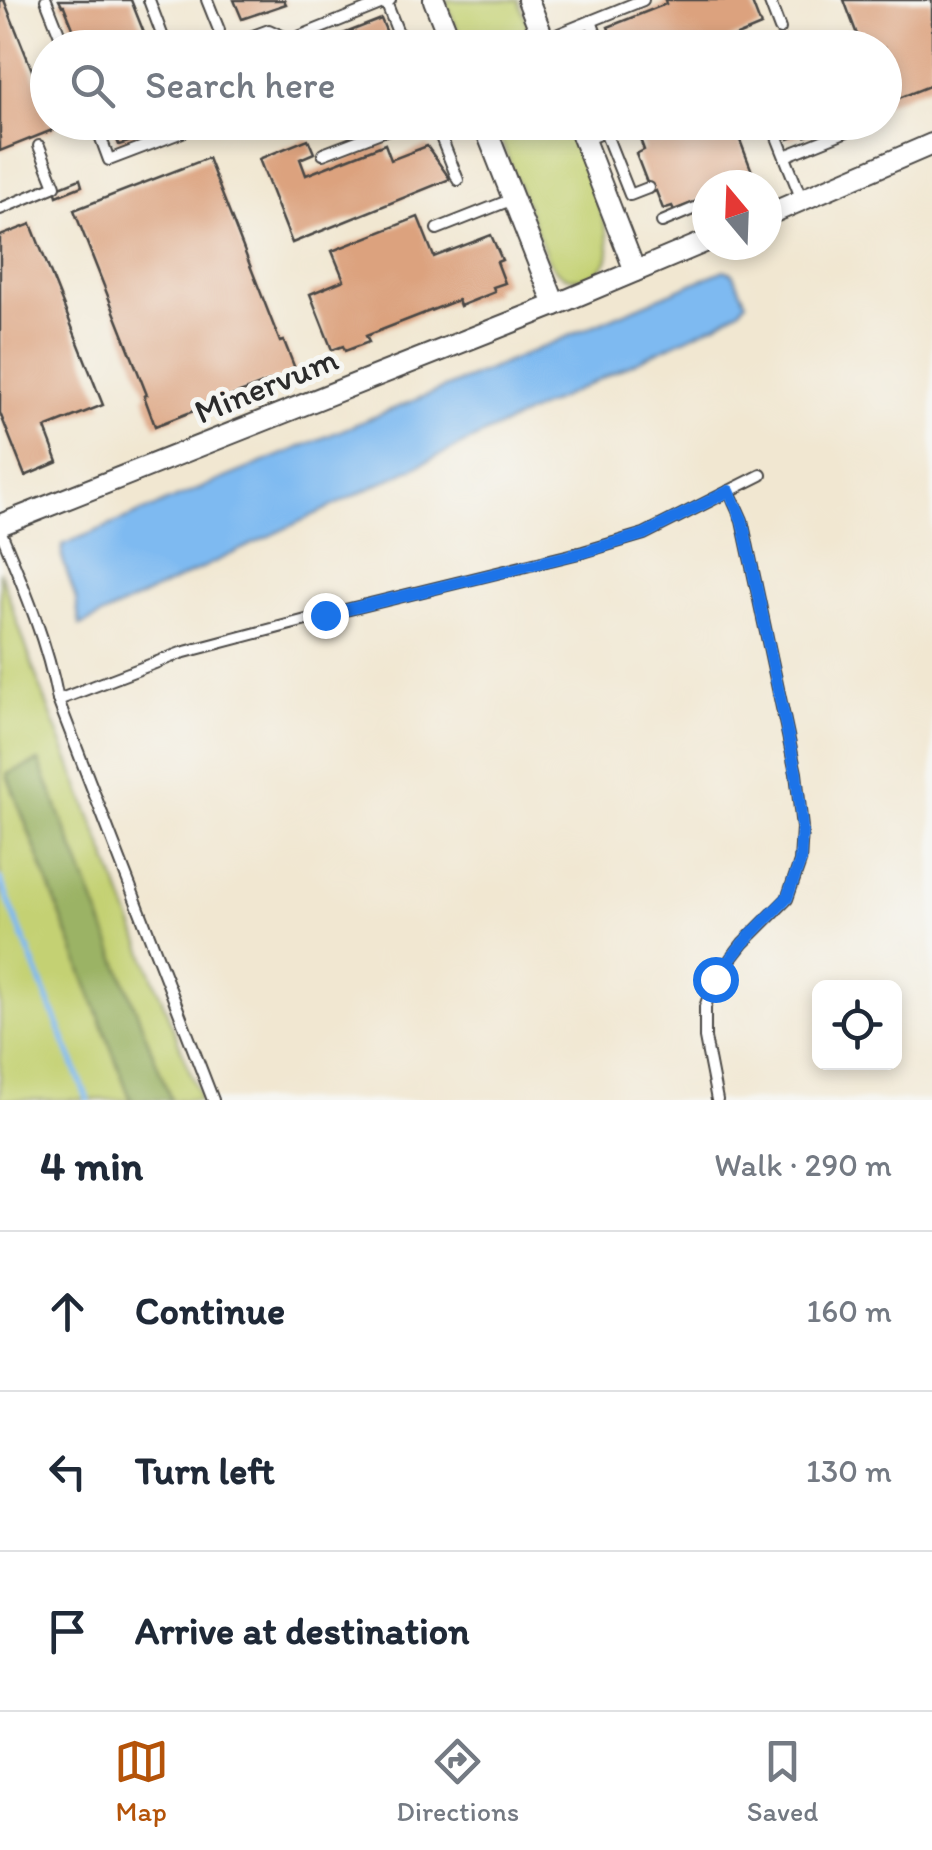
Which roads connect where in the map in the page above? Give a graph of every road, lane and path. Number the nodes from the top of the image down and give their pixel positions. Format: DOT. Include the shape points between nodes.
graph roads {
  1 [pos="46,0"];
  2 [pos="149,0"];
  3 [pos="208,0"];
  4 [pos="434,0"];
  5 [pos="528,0"];
  6 [pos="643,0"];
  7 [pos="769,0"];
  8 [pos="388,1"];
  9 [pos="591,22"];
  10 [pos="780,29"];
  11 [pos="58,30"];
  12 [pos="160,30"];
  13 [pos="220,30"];
  14 [pos="316,30"];
  15 [pos="398,30"];
  16 [pos="446,30"];
  17 [pos="540,30"];
  18 [pos="575,30"];
  19 [pos="594,30"];
  20 [pos="101,140"];
  21 [pos="161,140"];
  22 [pos="360,140"];
  23 [pos="442,140"];
  24 [pos="489,140"];
  25 [pos="584,140"];
  26 [pos="608,140"];
  27 [pos="778,140"];
  28 [pos="824,140"];
  29 [pos="932,144"];
  30 [pos="39,146"];
  31 [pos="323,154"];
  32 [pos="784,156"];
  33 [pos="458,180"];
  34 [pos="648,188"];
  35 [pos="630,194"];
  36 [pos="513,200"];
  37 [pos="802,200"];
  38 [pos="608,203"];
  39 [pos="692,209"];
  40 [pos="782,209"];
  41 [pos="0,210"];
  42 [pos="662,222"];
  43 [pos="436,229"];
  44 [pos="692,247"];
  45 [pos="635,272"];
  46 [pos="555,306"];
  47 [pos="761,474"];
  48 [pos="729,491"];
  49 [pos="0,527"];
  50 [pos="58,700"];
  51 [pos="213,1100"];
  52 [pos="717,1100"];
  1 -- 11 [label="lane"];
  2 -- 12 [label="lane"];
  3 -- 13 [label="lane"];
  4 -- 16 [label="street"];
  5 -- 17 [label="street"];
  6 -- 9 [label="lane"];
  7 -- 10 [label="lane"];
  8 -- 14 [label="lane"];
  8 -- 15 [label="lane"];
  9 -- 18 [label="lane"];
  9 -- 19 [label="lane"];
  20 -- 21 [label="lane" via="109,160"];
  22 -- 31 [label="lane"];
  23 -- 33 [label="lane"];
  24 -- 36 [label="street"];
  25 -- 38 [label="street"];
  26 -- 35 [label="lane"];
  27 -- 32 [label="lane"];
  28 -- 32 [label="lane"];
  29 -- 37 [label="street"];
  30 -- 41 [label="lane" via="55,186"];
  32 -- 37 [label="lane"];
  34 -- 35 [label="lane"];
  35 -- 38 [label="lane"];
  36 -- 43 [label="lane"];
  36 -- 46 [label="street"];
  37 -- 40 [label="street"];
  38 -- 45 [label="street"];
  39 -- 42 [label="lane"];
  44 -- 45 [label="street, Minervum"];
  45 -- 46 [label="street, Minervum"];
  46 -- 49 [label="street, Minervum"];
  47 -- 48 [label="lane"];
  48 -- 50 [label="lane" via="644,534 181,653"];
  48 -- 52 [label="lane" via="742,520 802,828 800,862 787,898 715,979 705,1007"];
  49 -- 50 [label="lane" via="52,665"];
  50 -- 51 [label="lane"];
}
